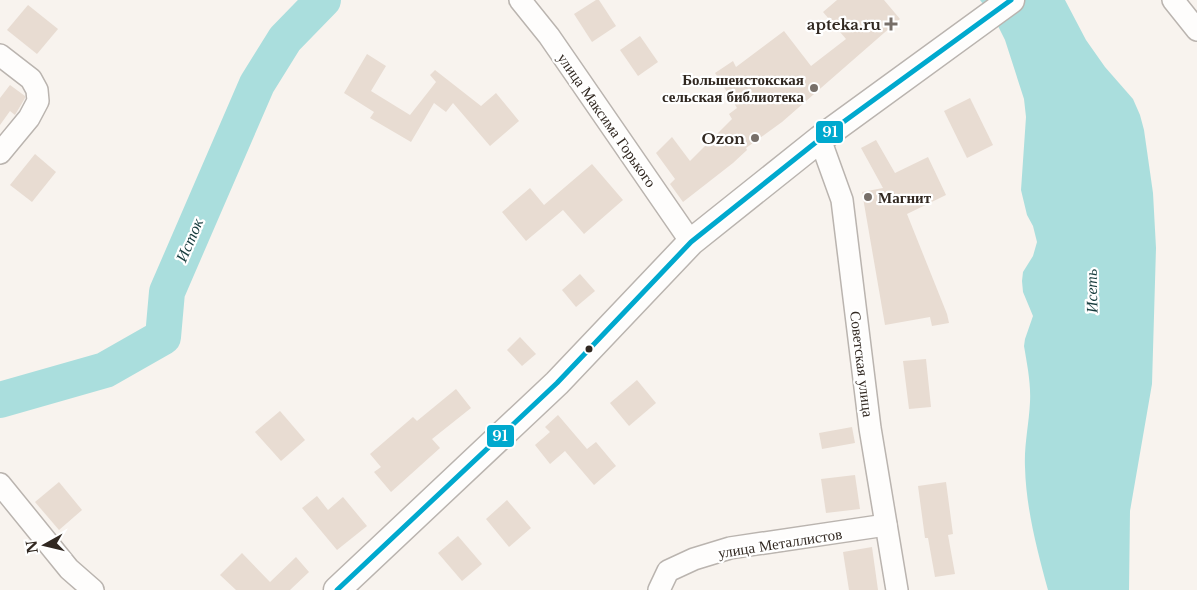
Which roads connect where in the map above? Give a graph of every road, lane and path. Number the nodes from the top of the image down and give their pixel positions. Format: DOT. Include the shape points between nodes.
graph roads {
  1 [pos="520,0"];
  2 [pos="1012,0"];
  3 [pos="1174,0"];
  4 [pos="1197,30"];
  5 [pos="0,55"];
  6 [pos="820,139"];
  7 [pos="0,153"];
  8 [pos="691,242"];
  9 [pos="0,484"];
  10 [pos="886,525"];
  11 [pos="92,590"];
  12 [pos="337,590"];
  13 [pos="659,590"];
  14 [pos="897,590"];
  1 -- 8 [label="street, улица Максима Горького" via="550,36"];
  2 -- 6 [label="main road"];
  3 -- 4 [label="street"];
  5 -- 7 [label="street" via="30,79 38,90 38,101 29,118"];
  6 -- 8 [label="main road"];
  6 -- 10 [label="street, Советская улица" via="842,200 870,428"];
  8 -- 12 [label="main road" via="557,383"];
  9 -- 11 [label="street" via="69,568"];
  10 -- 13 [label="street, улица Металлистов" via="712,553 668,571"];
  10 -- 14 [label="street, Советская улица"];
}
